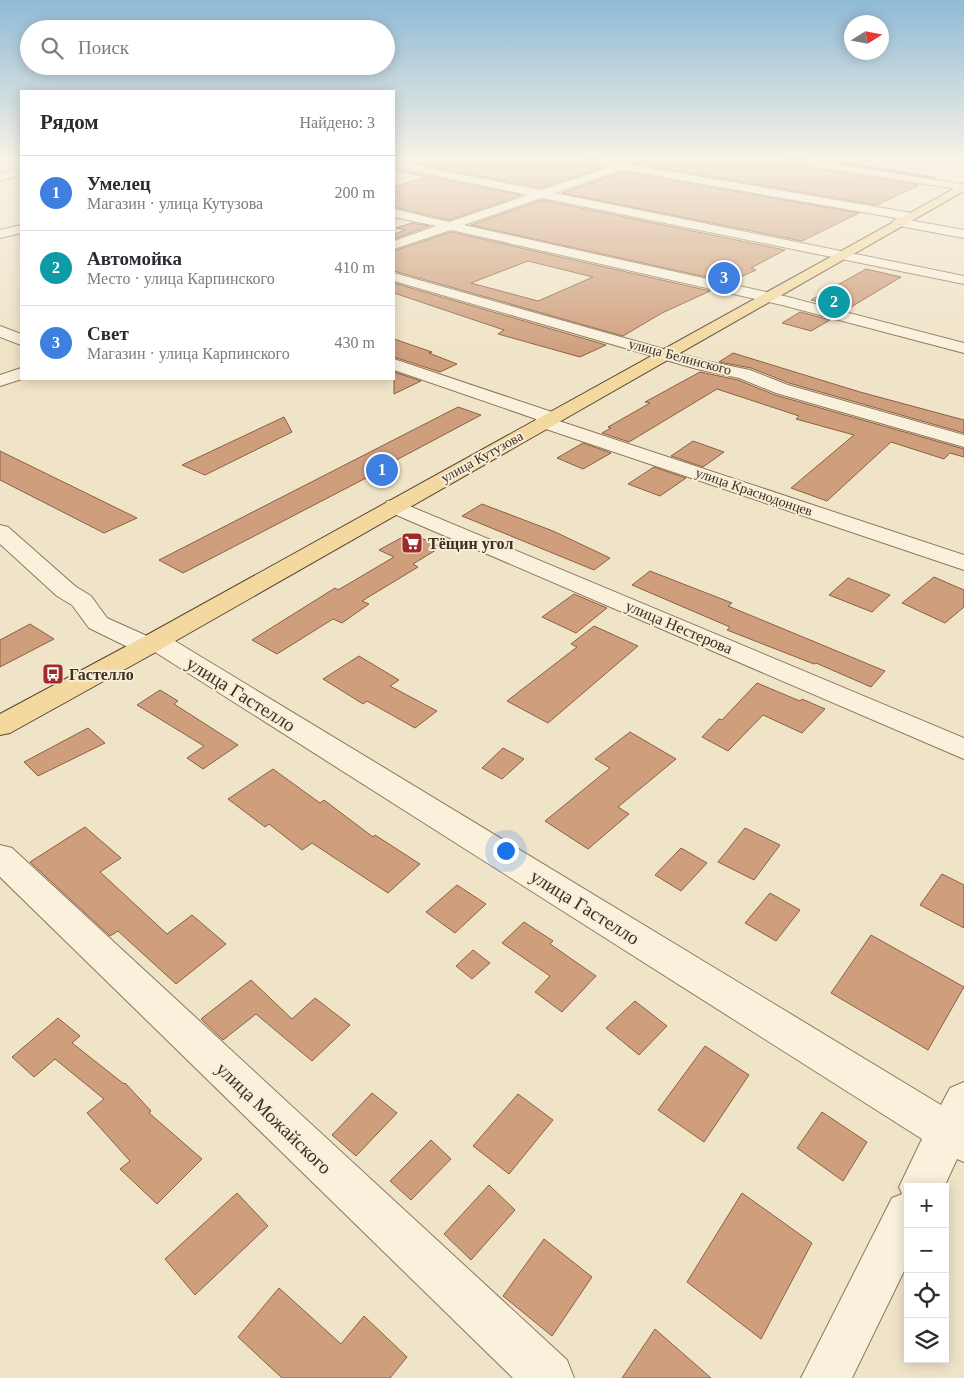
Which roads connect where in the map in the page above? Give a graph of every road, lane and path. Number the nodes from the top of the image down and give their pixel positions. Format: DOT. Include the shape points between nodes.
graph roads {
  1 [pos="443,224"];
  2 [pos="455,224"];
  3 [pos="694,224"];
  4 [pos="893,224"];
  5 [pos="925,224"];
  6 [pos="450,226"];
  7 [pos="20,229"];
  8 [pos="2,234"];
  9 [pos="964,234"];
  10 [pos="20,239"];
  11 [pos="395,245"];
  12 [pos="840,254"];
  13 [pos="395,278"];
  14 [pos="964,280"];
  15 [pos="765,297"];
  16 [pos="0,331"];
  17 [pos="20,340"];
  18 [pos="964,348"];
  19 [pos="666,353"];
  20 [pos="395,364"];
  21 [pos="20,373"];
  22 [pos="0,381"];
  23 [pos="548,420"];
  24 [pos="964,441"];
  25 [pos="395,506"];
  26 [pos="0,532"];
  27 [pos="964,563"];
  28 [pos="151,643"];
  29 [pos="0,726"];
  30 [pos="964,749"];
  31 [pos="0,857"];
  32 [pos="959,1125"];
  33 [pos="923,1183"];
  34 [pos="904,1222"];
  35 [pos="549,1378"];
  36 [pos="826,1378"];
  1 -- 6 [label="street"];
  2 -- 6 [label="street"];
  3 -- 12 [label="street"];
  4 -- 12 [label="main road, улица Кутузова"];
  5 -- 9 [label="street"];
  6 -- 11 [label="street"];
  6 -- 15 [label="street"];
  7 -- 8 [label="street"];
  8 -- 10 [label="street"];
  12 -- 14 [label="street"];
  12 -- 15 [label="main road, улица Кутузова"];
  13 -- 19 [label="street, улица Белинского"];
  15 -- 18 [label="street"];
  15 -- 19 [label="main road, улица Кутузова"];
  16 -- 17 [label="street"];
  19 -- 23 [label="main road, улица Кутузова"];
  19 -- 24 [label="street, улица Белинского"];
  20 -- 23 [label="street, улица Краснодонцев"];
  21 -- 22 [label="street"];
  23 -- 25 [label="main road, улица Кутузова"];
  23 -- 27 [label="street, улица Краснодонцев"];
  25 -- 28 [label="main road, улица Кутузова"];
  25 -- 30 [label="street, улица Нестерова"];
  26 -- 28 [label="street, улица Гастелло" via="66,591 82,601 98,623"];
  28 -- 29 [label="main road, улица Кутузова"];
  28 -- 32 [label="street, улица Гастелло"];
  31 -- 35 [label="street, улица Можайского"];
  32 -- 33 [label="street"];
  34 -- 36 [label="street"];
}
